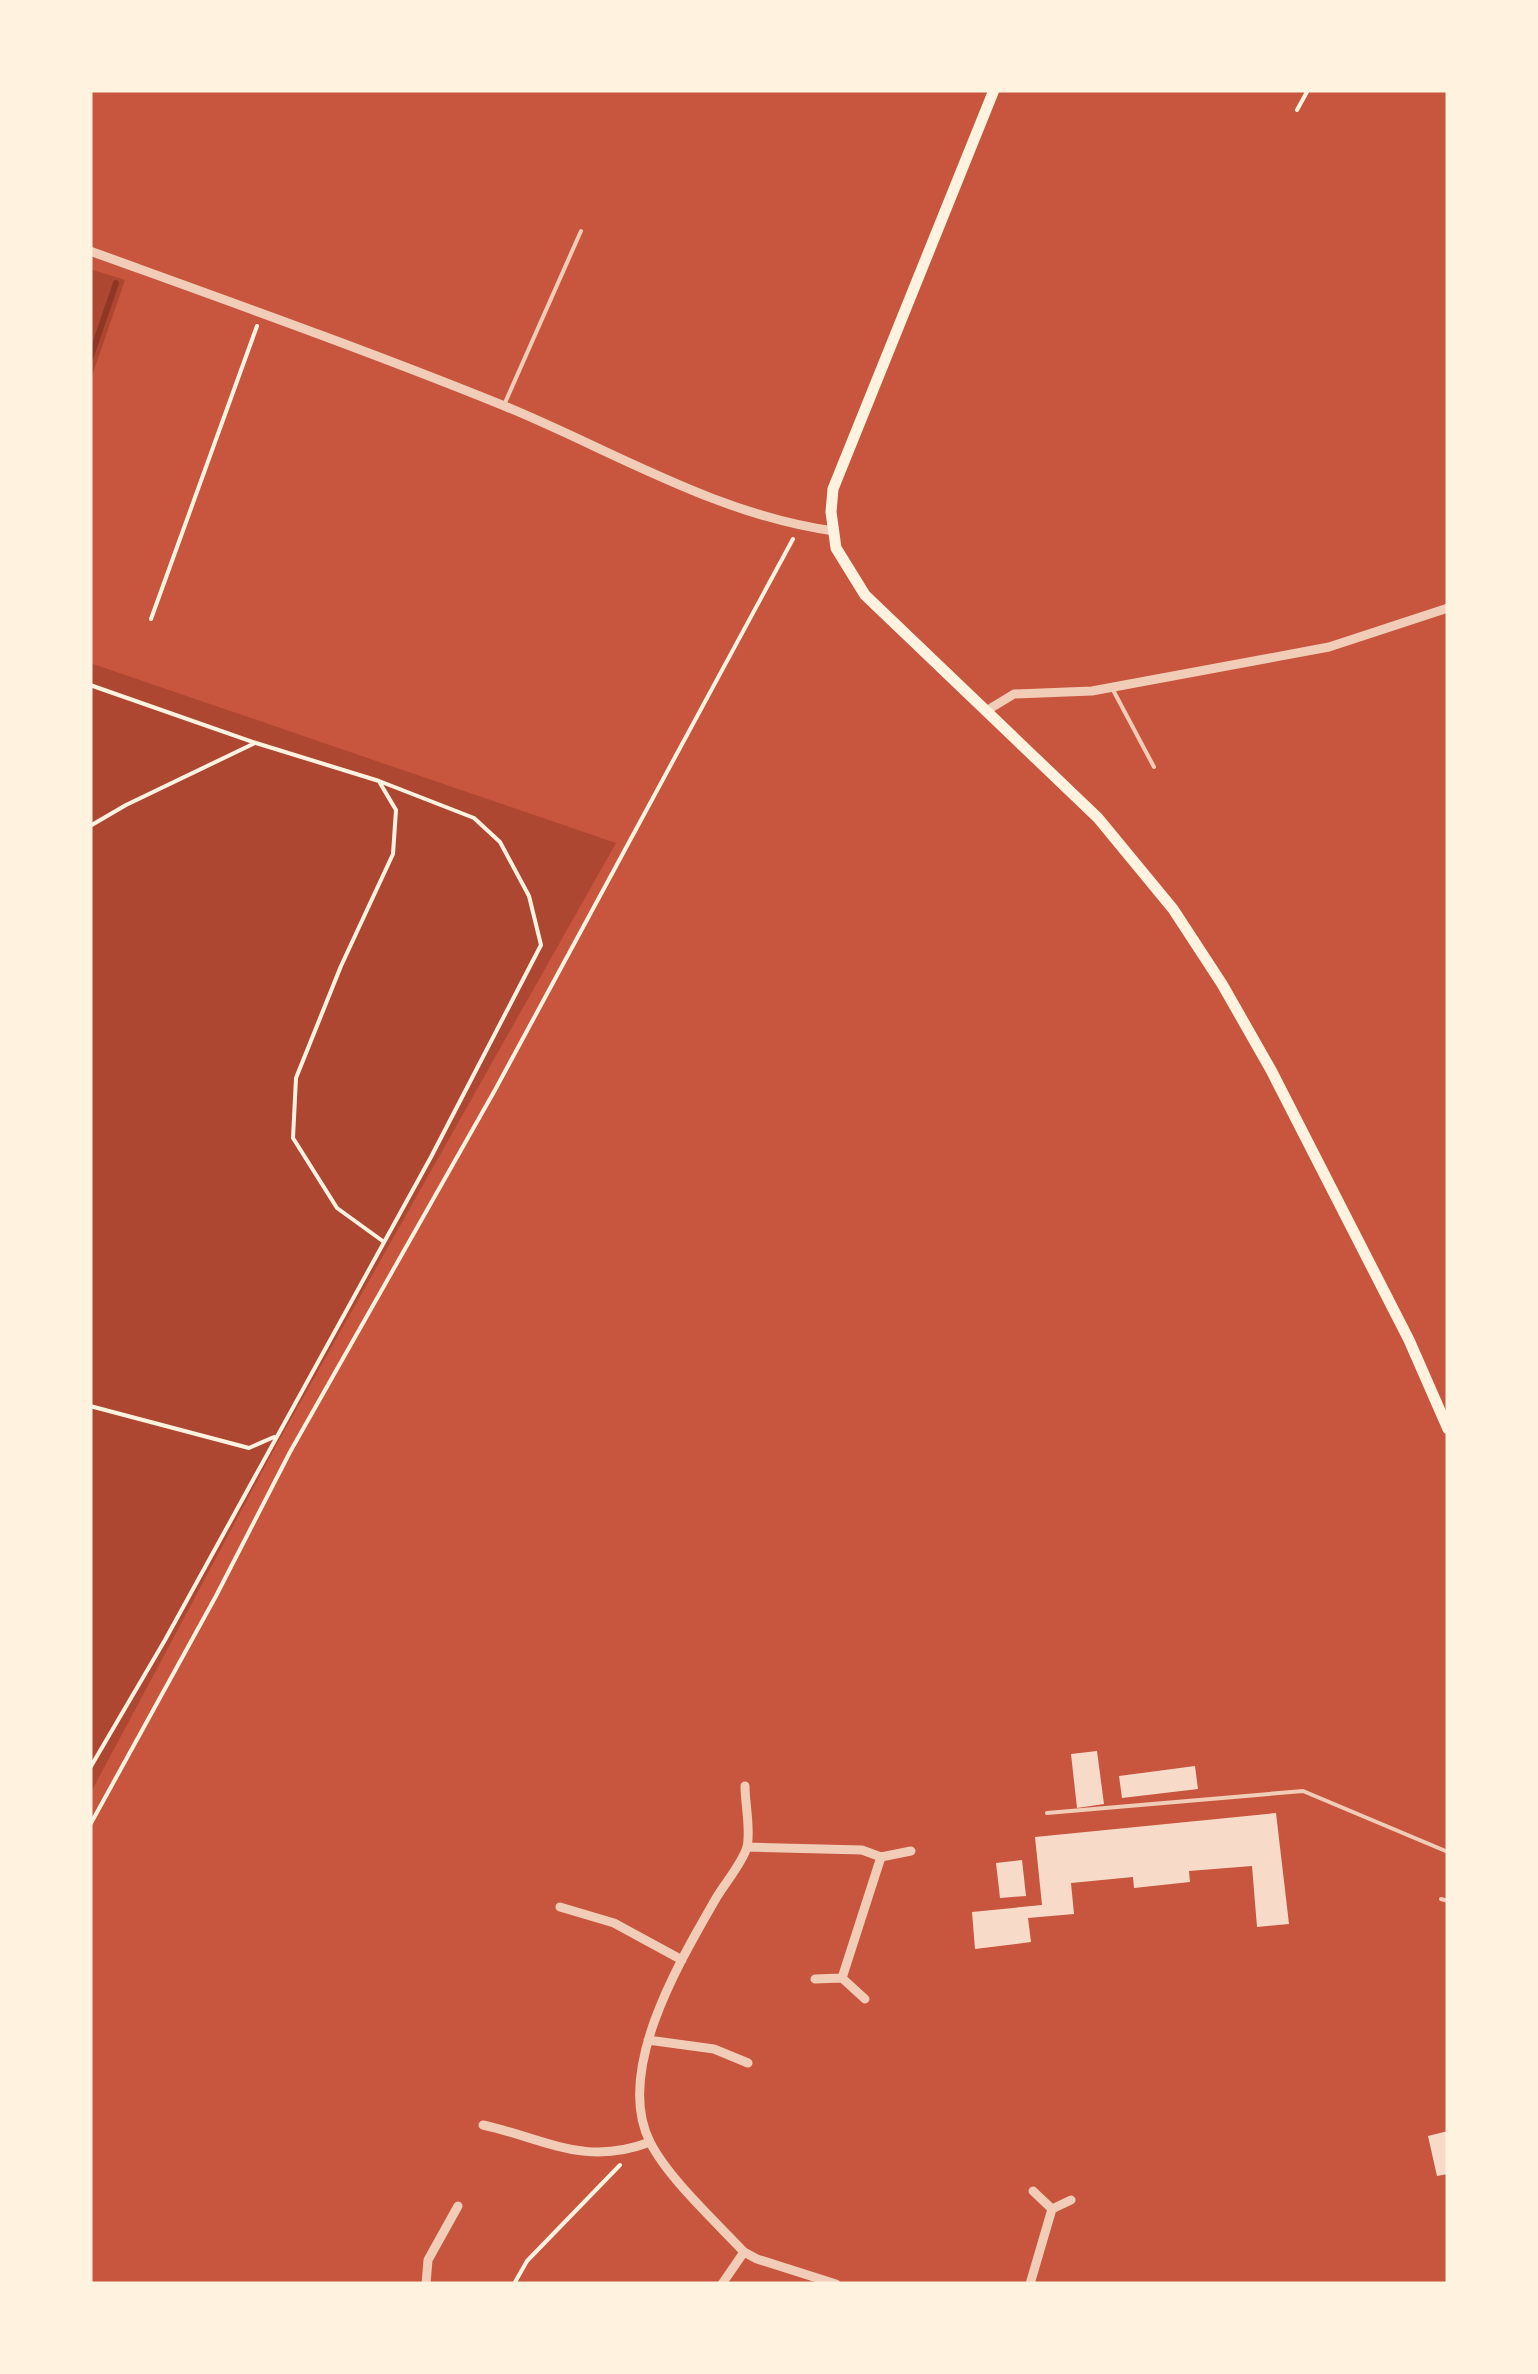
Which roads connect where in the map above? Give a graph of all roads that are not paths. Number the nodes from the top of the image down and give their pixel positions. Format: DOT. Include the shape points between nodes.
graph roads {
  1 [pos="994,90"];
  2 [pos="580,231"];
  3 [pos="90,252"];
  4 [pos="504,405"];
  5 [pos="834,531"];
  6 [pos="1448,608"];
  7 [pos="1112,688"];
  8 [pos="986,712"];
  9 [pos="1154,767"];
  10 [pos="1448,1429"];
  11 [pos="745,1786"];
  12 [pos="1047,1813"];
  13 [pos="746,1847"];
  14 [pos="910,1851"];
  15 [pos="1448,1852"];
  16 [pos="880,1857"];
  17 [pos="1441,1899"];
  18 [pos="1448,1901"];
  19 [pos="560,1908"];
  20 [pos="682,1960"];
  21 [pos="842,1978"];
  22 [pos="815,1979"];
  23 [pos="866,1999"];
  24 [pos="648,2040"];
  25 [pos="748,2064"];
  26 [pos="483,2125"];
  27 [pos="650,2142"];
  28 [pos="1033,2191"];
  29 [pos="1071,2200"];
  30 [pos="458,2206"];
  31 [pos="1052,2209"];
  32 [pos="744,2252"];
  33 [pos="426,2284"];
  34 [pos="722,2284"];
  35 [pos="836,2284"];
  36 [pos="1030,2284"];
  1 -- 5 [label="main road" via="839,475"];
  2 -- 4 [label="lane"];
  3 -- 4 [label="street"];
  4 -- 5 [label="street" via="720,501"];
  5 -- 8 [label="main road" via="836,548 866,595"];
  6 -- 7 [label="street" via="1329,647"];
  7 -- 8 [label="street" via="1014,694"];
  7 -- 9 [label="lane"];
  8 -- 10 [label="main road" via="1098,818 1173,909 1212,969 1365,1252"];
  11 -- 13 [label="street"];
  12 -- 15 [label="lane" via="1303,1791"];
  13 -- 16 [label="street" via="862,1850"];
  13 -- 20 [label="street"];
  14 -- 16 [label="street"];
  16 -- 21 [label="street"];
  17 -- 18 [label="lane"];
  19 -- 20 [label="street" via="614,1923"];
  20 -- 24 [label="street"];
  21 -- 22 [label="street"];
  21 -- 23 [label="street"];
  24 -- 25 [label="street" via="714,2049"];
  24 -- 27 [label="street" via="640,2091"];
  26 -- 27 [label="street" via="575,2153"];
  27 -- 32 [label="street"];
  28 -- 31 [label="street"];
  29 -- 31 [label="street"];
  30 -- 33 [label="street" via="428,2260"];
  31 -- 36 [label="street"];
  32 -- 34 [label="street"];
  32 -- 35 [label="street"];
}
